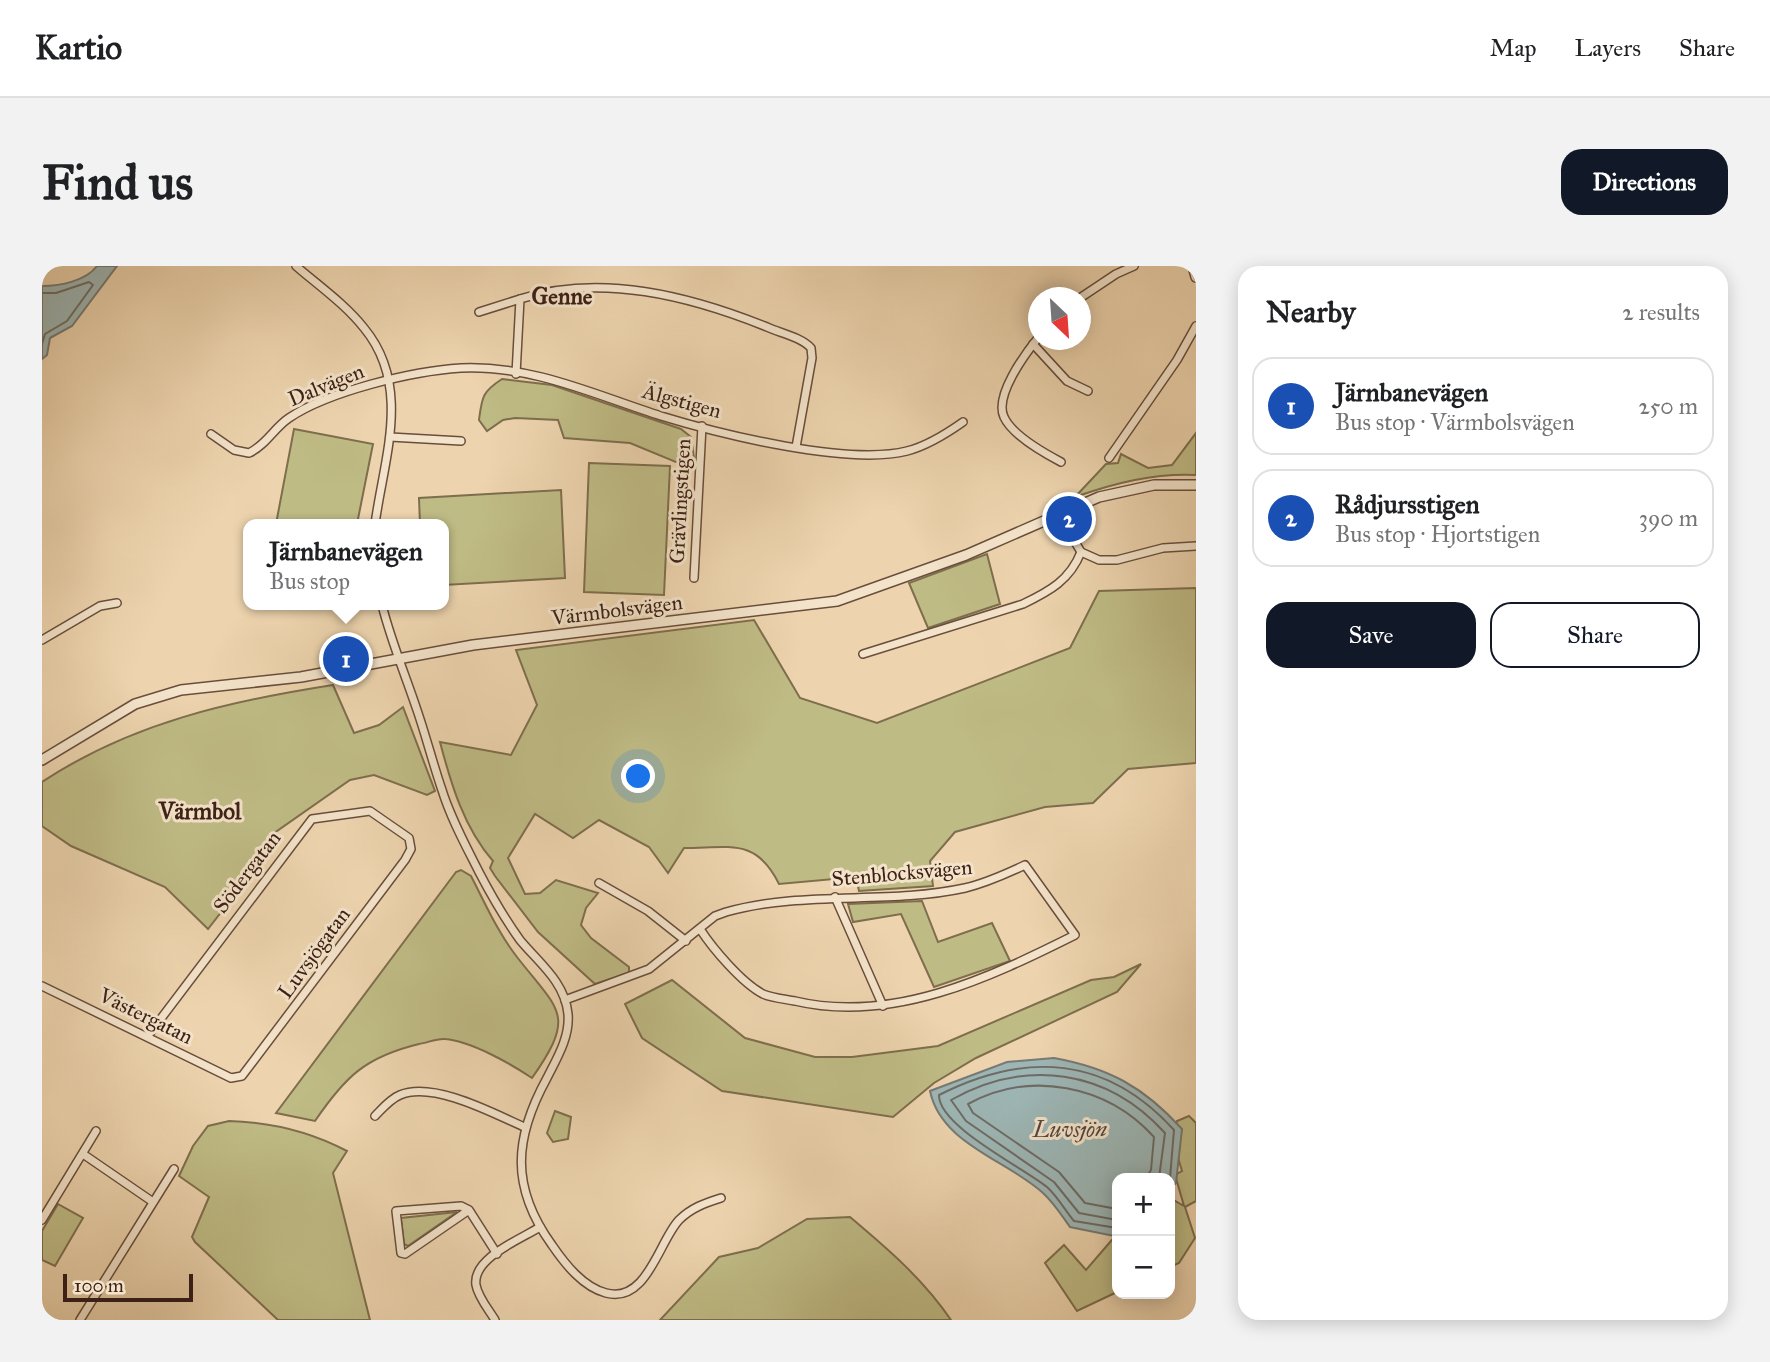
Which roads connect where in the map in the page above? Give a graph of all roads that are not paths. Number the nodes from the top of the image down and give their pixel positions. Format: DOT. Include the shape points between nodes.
graph roads {
  1 [pos="296,266"];
  2 [pos="1134,266"];
  3 [pos="1193,266"];
  4 [pos="1196,277"];
  5 [pos="1091,291"];
  6 [pos="520,299"];
  7 [pos="479,312"];
  8 [pos="1196,326"];
  9 [pos="1031,350"];
  10 [pos="1043,350"];
  11 [pos="516,374"];
  12 [pos="389,382"];
  13 [pos="1088,391"];
  14 [pos="963,422"];
  15 [pos="702,426"];
  16 [pos="211,434"];
  17 [pos="390,437"];
  18 [pos="461,441"];
  19 [pos="796,447"];
  20 [pos="1109,458"];
  21 [pos="1060,462"];
  22 [pos="1196,485"];
  23 [pos="1059,515"];
  24 [pos="376,519"];
  25 [pos="1196,546"];
  26 [pos="1081,552"];
  27 [pos="694,578"];
  28 [pos="117,603"];
  29 [pos="384,610"];
  30 [pos="42,640"];
  31 [pos="863,654"];
  32 [pos="398,657"];
  33 [pos="42,760"];
  34 [pos="410,841"];
  35 [pos="599,883"];
  36 [pos="835,897"];
  37 [pos="700,929"];
  38 [pos="686,941"];
  39 [pos="42,986"];
  40 [pos="565,1000"];
  41 [pos="883,1006"];
  42 [pos="146,1037"];
  43 [pos="235,1078"];
  44 [pos="375,1116"];
  45 [pos="524,1127"];
  46 [pos="96,1131"];
  47 [pos="83,1154"];
  48 [pos="174,1169"];
  49 [pos="721,1198"];
  50 [pos="153,1202"];
  51 [pos="469,1210"];
  52 [pos="42,1220"];
  53 [pos="540,1227"];
  54 [pos="496,1254"];
  55 [pos="80,1320"];
  56 [pos="495,1320"];
  1 -- 12 [label="street, Dalvägen" via="364,328 380,354"];
  2 -- 5 [label="street"];
  3 -- 4 [label="street"];
  6 -- 7 [label="street"];
  6 -- 11 [label="street"];
  6 -- 19 [label="street" via="553,290 645,291 719,310 807,344 812,358"];
  8 -- 20 [label="street"];
  9 -- 21 [label="street" via="1005,392 1002,410 1008,424"];
  10 -- 13 [label="street" via="1066,381"];
  11 -- 12 [label="street, Älgstigen" via="463,368"];
  11 -- 15 [label="street, Älgstigen" via="560,380"];
  12 -- 16 [label="street, Dalvägen" via="363,386 297,413 249,453 234,450"];
  12 -- 17 [label="street, Dalvägen"];
  14 -- 19 [label="street, Älgstigen" via="919,448 892,454"];
  15 -- 19 [label="street, Älgstigen"];
  15 -- 27 [label="street, Grävlingstigen"];
  17 -- 18 [label="street"];
  17 -- 24 [label="street, Dalvägen"];
  22 -- 23 [label="street, Värmbolsvägen" via="1154,485 1117,492"];
  23 -- 26 [label="street"];
  23 -- 32 [label="street, Värmbolsvägen" via="837,601"];
  25 -- 26 [label="street" via="1163,548 1107,561"];
  26 -- 31 [label="street" via="1064,580 1033,599"];
  28 -- 30 [label="street" via="100,606"];
  29 -- 32 [label="street"];
  32 -- 33 [label="street, Värmbolsvägen" via="310,675 159,696 108,718"];
  32 -- 40 [label="street" via="442,790 469,851 508,921 553,977"];
  34 -- 42 [label="street, Södergatan" via="370,811 312,819"];
  34 -- 43 [label="street, Luvsjögatan" via="405,860 251,1067"];
  35 -- 38 [label="street" via="648,911"];
  36 -- 37 [label="street, Stenblocksvägen" via="735,909 715,916"];
  36 -- 41 [label="street"];
  36 -- 41 [label="street, Stenblocksvägen" via="956,890 1025,865 1075,935 983,977"];
  37 -- 38 [label="street, Stenblocksvägen"];
  37 -- 41 [label="street, Stenblocksvägen" via="726,961 763,994 825,1008"];
  38 -- 40 [label="street, Stenblocksvägen" via="649,969"];
  39 -- 42 [label="street, Västergatan"];
  40 -- 45 [label="street" via="566,1037"];
  42 -- 43 [label="street, Västergatan"];
  44 -- 45 [label="street" via="394,1098 424,1091"];
  45 -- 53 [label="street" via="522,1181"];
  46 -- 47 [label="street"];
  47 -- 50 [label="street"];
  47 -- 52 [label="street"];
  48 -- 50 [label="street"];
  49 -- 53 [label="street" via="696,1207 677,1222 653,1265 621,1294 609,1294 585,1282"];
  50 -- 55 [label="street"];
  51 -- 51 [label="street" via="461,1206 396,1211 401,1253"];
  51 -- 54 [label="street"];
  53 -- 54 [label="street"];
  54 -- 56 [label="street" via="482,1265 476,1281"];
}
